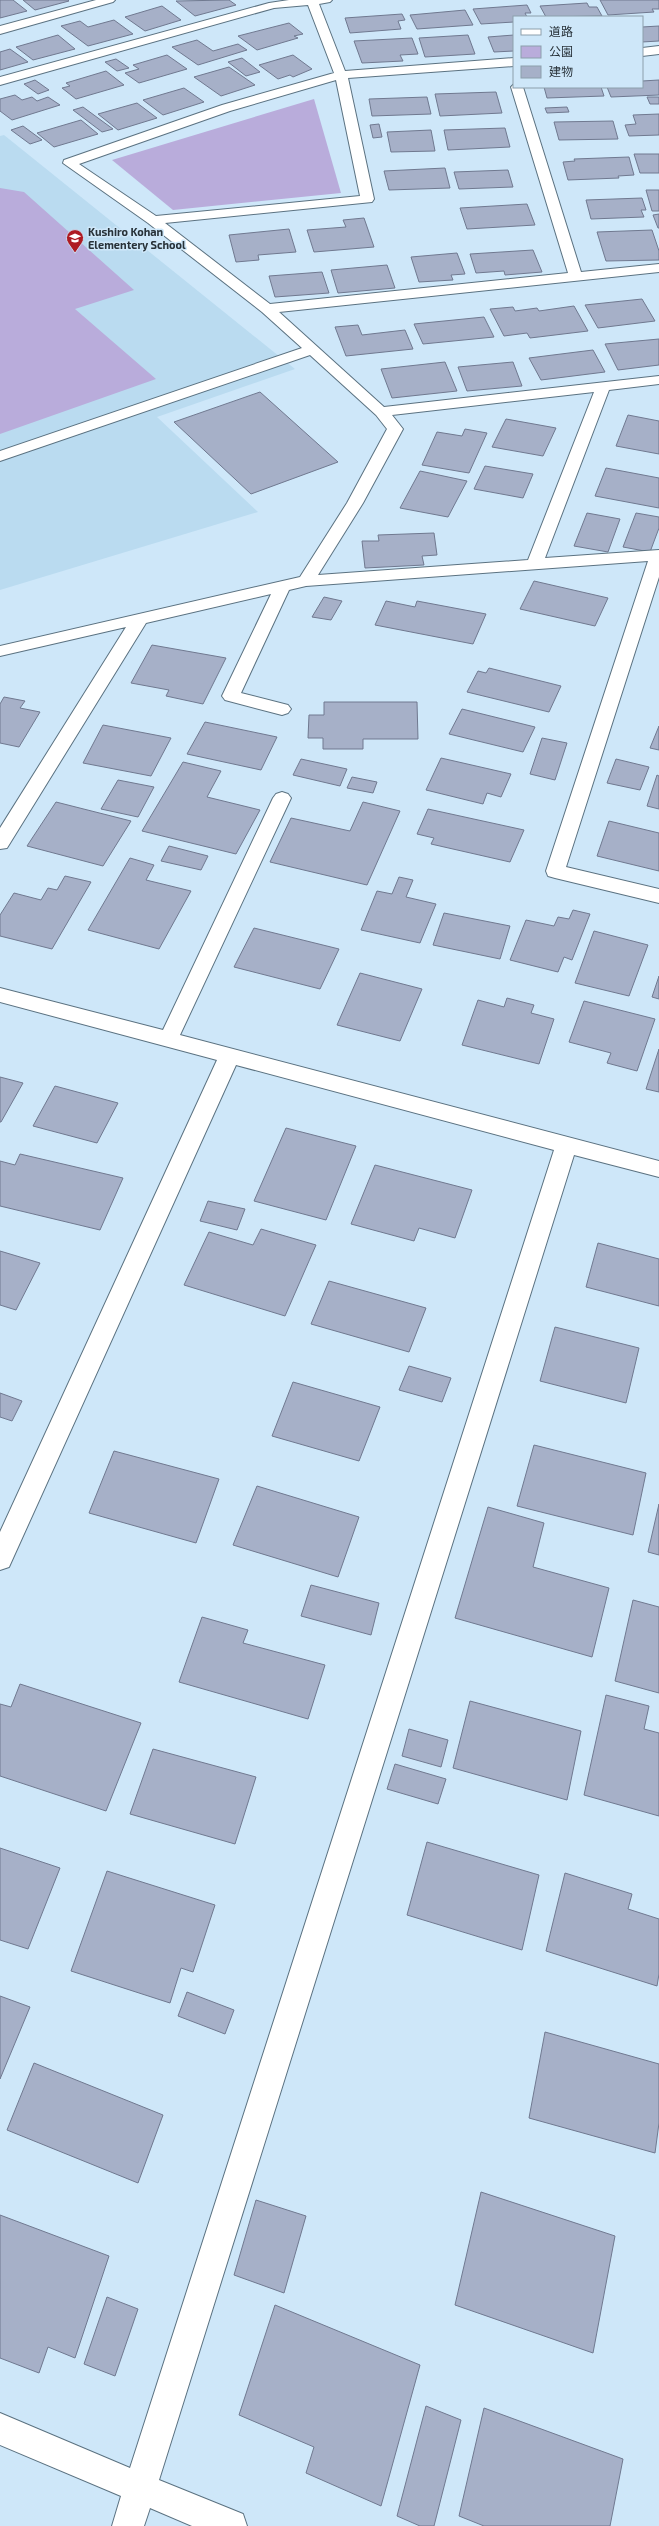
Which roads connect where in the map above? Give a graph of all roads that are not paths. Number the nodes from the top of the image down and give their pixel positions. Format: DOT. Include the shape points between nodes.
graph roads {
  1 [pos="109,0"];
  2 [pos="326,0"];
  3 [pos="312,1"];
  4 [pos="0,30"];
  5 [pos="659,50"];
  6 [pos="643,52"];
  7 [pos="512,62"];
  8 [pos="342,75"];
  9 [pos="0,81"];
  10 [pos="518,88"];
  11 [pos="153,220"];
  12 [pos="659,268"];
  13 [pos="576,278"];
  14 [pos="267,309"];
  15 [pos="311,350"];
  16 [pos="659,380"];
  17 [pos="603,387"];
  18 [pos="381,412"];
  19 [pos="0,456"];
  20 [pos="658,555"];
  21 [pos="534,563"];
  22 [pos="306,581"];
  23 [pos="283,586"];
  24 [pos="140,619"];
  25 [pos="0,651"];
  26 [pos="282,709"];
  27 [pos="282,798"];
  28 [pos="0,843"];
  29 [pos="659,896"];
  30 [pos="0,995"];
  31 [pos="168,1040"];
  32 [pos="230,1054"];
  33 [pos="566,1146"];
  34 [pos="659,1169"];
  35 [pos="0,1559"];
  36 [pos="0,2429"];
  37 [pos="141,2486"];
  38 [pos="128,2526"];
  39 [pos="231,2526"];
  1 -- 4 [label="street"];
  2 -- 3 [label="street"];
  3 -- 8 [label="street"];
  3 -- 9 [label="street" via="273,4"];
  5 -- 6 [label="street"];
  7 -- 8 [label="street"];
  8 -- 11 [label="street" via="367,199"];
  8 -- 11 [label="street" via="226,108 69,164"];
  10 -- 13 [label="street"];
  11 -- 14 [label="street"];
  12 -- 13 [label="street"];
  13 -- 14 [label="street"];
  14 -- 15 [label="street"];
  15 -- 18 [label="street"];
  15 -- 19 [label="street"];
  16 -- 17 [label="street"];
  17 -- 18 [label="street"];
  17 -- 21 [label="street"];
  18 -- 22 [label="street" via="394,429 355,503"];
  20 -- 21 [label="street"];
  20 -- 29 [label="street" via="555,871"];
  21 -- 22 [label="street"];
  22 -- 23 [label="street"];
  23 -- 24 [label="street"];
  23 -- 26 [label="street" via="231,696"];
  24 -- 25 [label="street"];
  24 -- 28 [label="street"];
  27 -- 31 [label="street"];
  30 -- 31 [label="street"];
  31 -- 32 [label="street"];
  32 -- 33 [label="street"];
  32 -- 35 [label="street"];
  33 -- 34 [label="street"];
  33 -- 37 [label="street"];
  36 -- 37 [label="street"];
  37 -- 38 [label="street"];
  37 -- 39 [label="street"];
}
